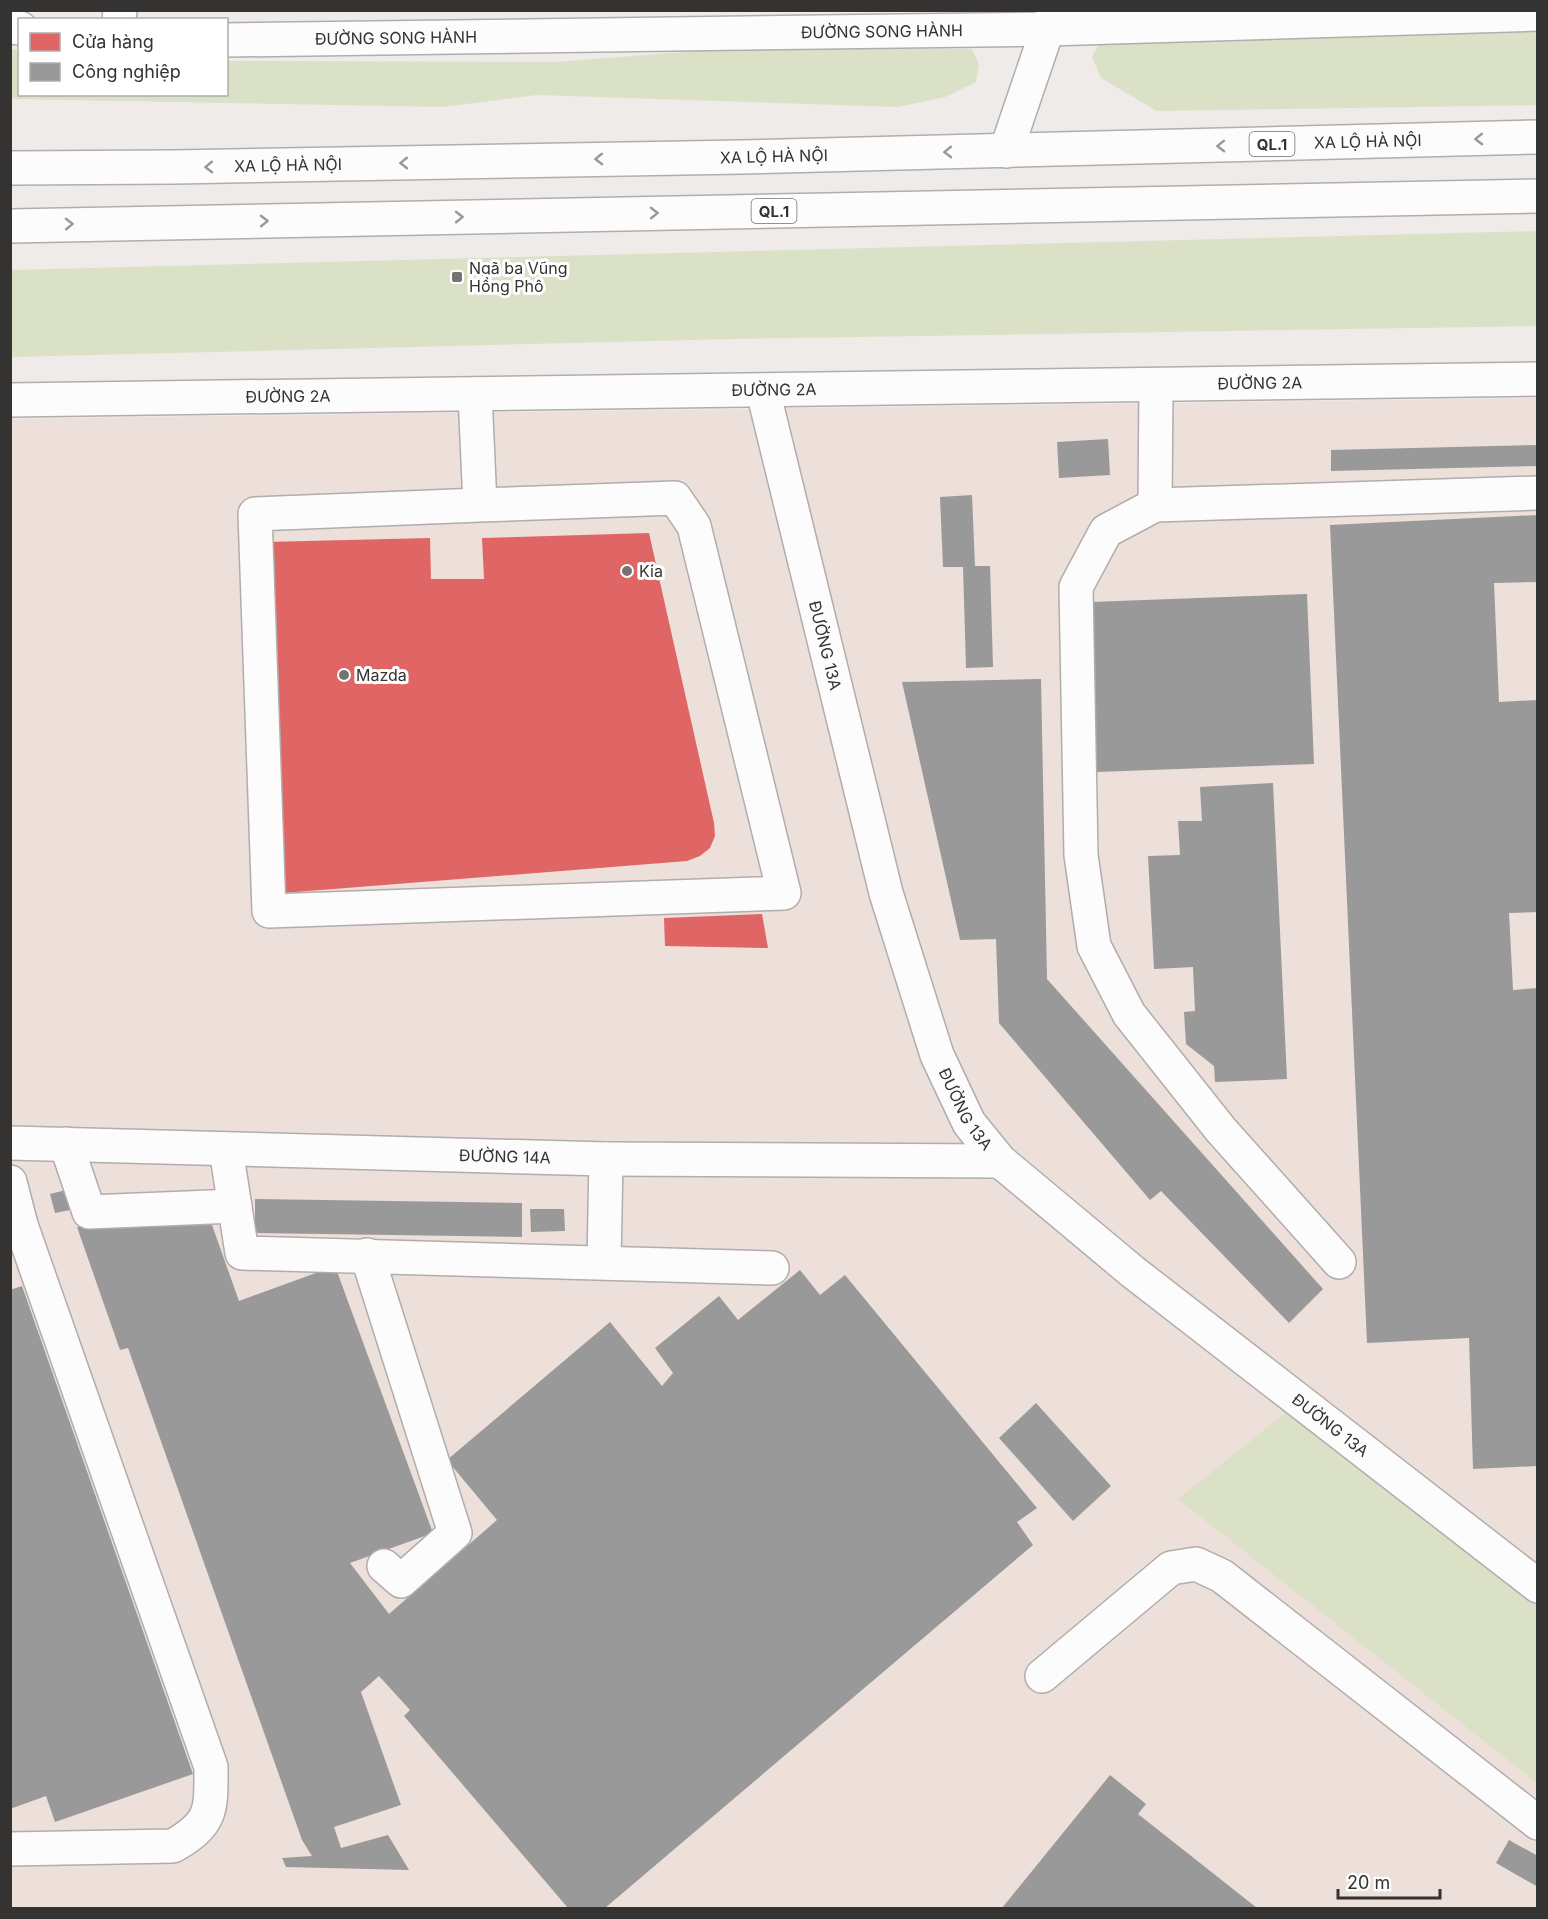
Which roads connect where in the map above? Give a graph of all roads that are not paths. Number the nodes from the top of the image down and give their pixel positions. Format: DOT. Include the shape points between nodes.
graph roads {
  1 [pos="1538,14"];
  2 [pos="1051,20"];
  3 [pos="350,25"];
  4 [pos="228,40"];
  5 [pos="1538,137"];
  6 [pos="1006,151"];
  7 [pos="10,168"];
  8 [pos="1538,196"];
  9 [pos="10,226"];
  10 [pos="1538,379"];
  11 [pos="1156,385"];
  12 [pos="763,391"];
  13 [pos="475,394"];
  14 [pos="10,400"];
  15 [pos="1538,493"];
  16 [pos="1155,505"];
  17 [pos="480,506"];
  18 [pos="10,1143"];
  19 [pos="66,1144"];
  20 [pos="226,1149"];
  21 [pos="606,1159"];
  22 [pos="1000,1161"];
  23 [pos="10,1182"];
  24 [pos="235,1206"];
  25 [pos="16,1226"];
  26 [pos="367,1255"];
  27 [pos="604,1262"];
  28 [pos="1339,1262"];
  29 [pos="772,1268"];
  30 [pos="384,1566"];
  31 [pos="1538,1586"];
  32 [pos="1042,1676"];
  33 [pos="1538,1822"];
  34 [pos="10,1849"];
  1 -- 2 [label="main road, ĐƯỜNG SONG HÀNH"];
  2 -- 3 [label="main road, ĐƯỜNG SONG HÀNH"];
  2 -- 6 [label="main road"];
  3 -- 4 [label="main road, ĐƯỜNG SONG HÀNH"];
  5 -- 6 [label="main road, XA LỘ HÀ NỘI / QL.1, one-way"];
  6 -- 7 [label="main road, XA LỘ HÀ NỘI / QL.1, one-way"];
  9 -- 8 [label="main road, QL.1, one-way"];
  10 -- 11 [label="main road, ĐƯỜNG 2A"];
  11 -- 12 [label="main road, ĐƯỜNG 2A"];
  11 -- 16 [label="main road"];
  12 -- 13 [label="main road, ĐƯỜNG 2A"];
  12 -- 22 [label="main road, ĐƯỜNG 13A" via="886,893 937,1055 969,1123"];
  13 -- 14 [label="main road, ĐƯỜNG 2A"];
  13 -- 17 [label="main road"];
  15 -- 16 [label="main road"];
  16 -- 28 [label="main road" via="1106,531 1076,587 1081,855 1094,946 1129,1014 1221,1130"];
  17 -- 17 [label="main road" via="255,514 268,911 784,893 694,526 675,498"];
  18 -- 19 [label="main road, ĐƯỜNG 14A"];
  19 -- 20 [label="main road, ĐƯỜNG 14A"];
  19 -- 24 [label="main road" via="89,1212"];
  20 -- 21 [label="main road, ĐƯỜNG 14A"];
  20 -- 24 [label="main road"];
  21 -- 22 [label="main road, ĐƯỜNG 14A"];
  21 -- 27 [label="main road"];
  22 -- 31 [label="main road, ĐƯỜNG 13A" via="1133,1272"];
  23 -- 25 [label="main road"];
  24 -- 26 [label="main road" via="242,1253"];
  25 -- 34 [label="main road" via="210,1767 211,1806 196,1833 173,1846"];
  26 -- 27 [label="main road"];
  26 -- 30 [label="main road" via="455,1533 401,1581"];
  27 -- 29 [label="main road"];
  32 -- 33 [label="main road" via="1171,1568 1196,1564 1222,1576"];
}
